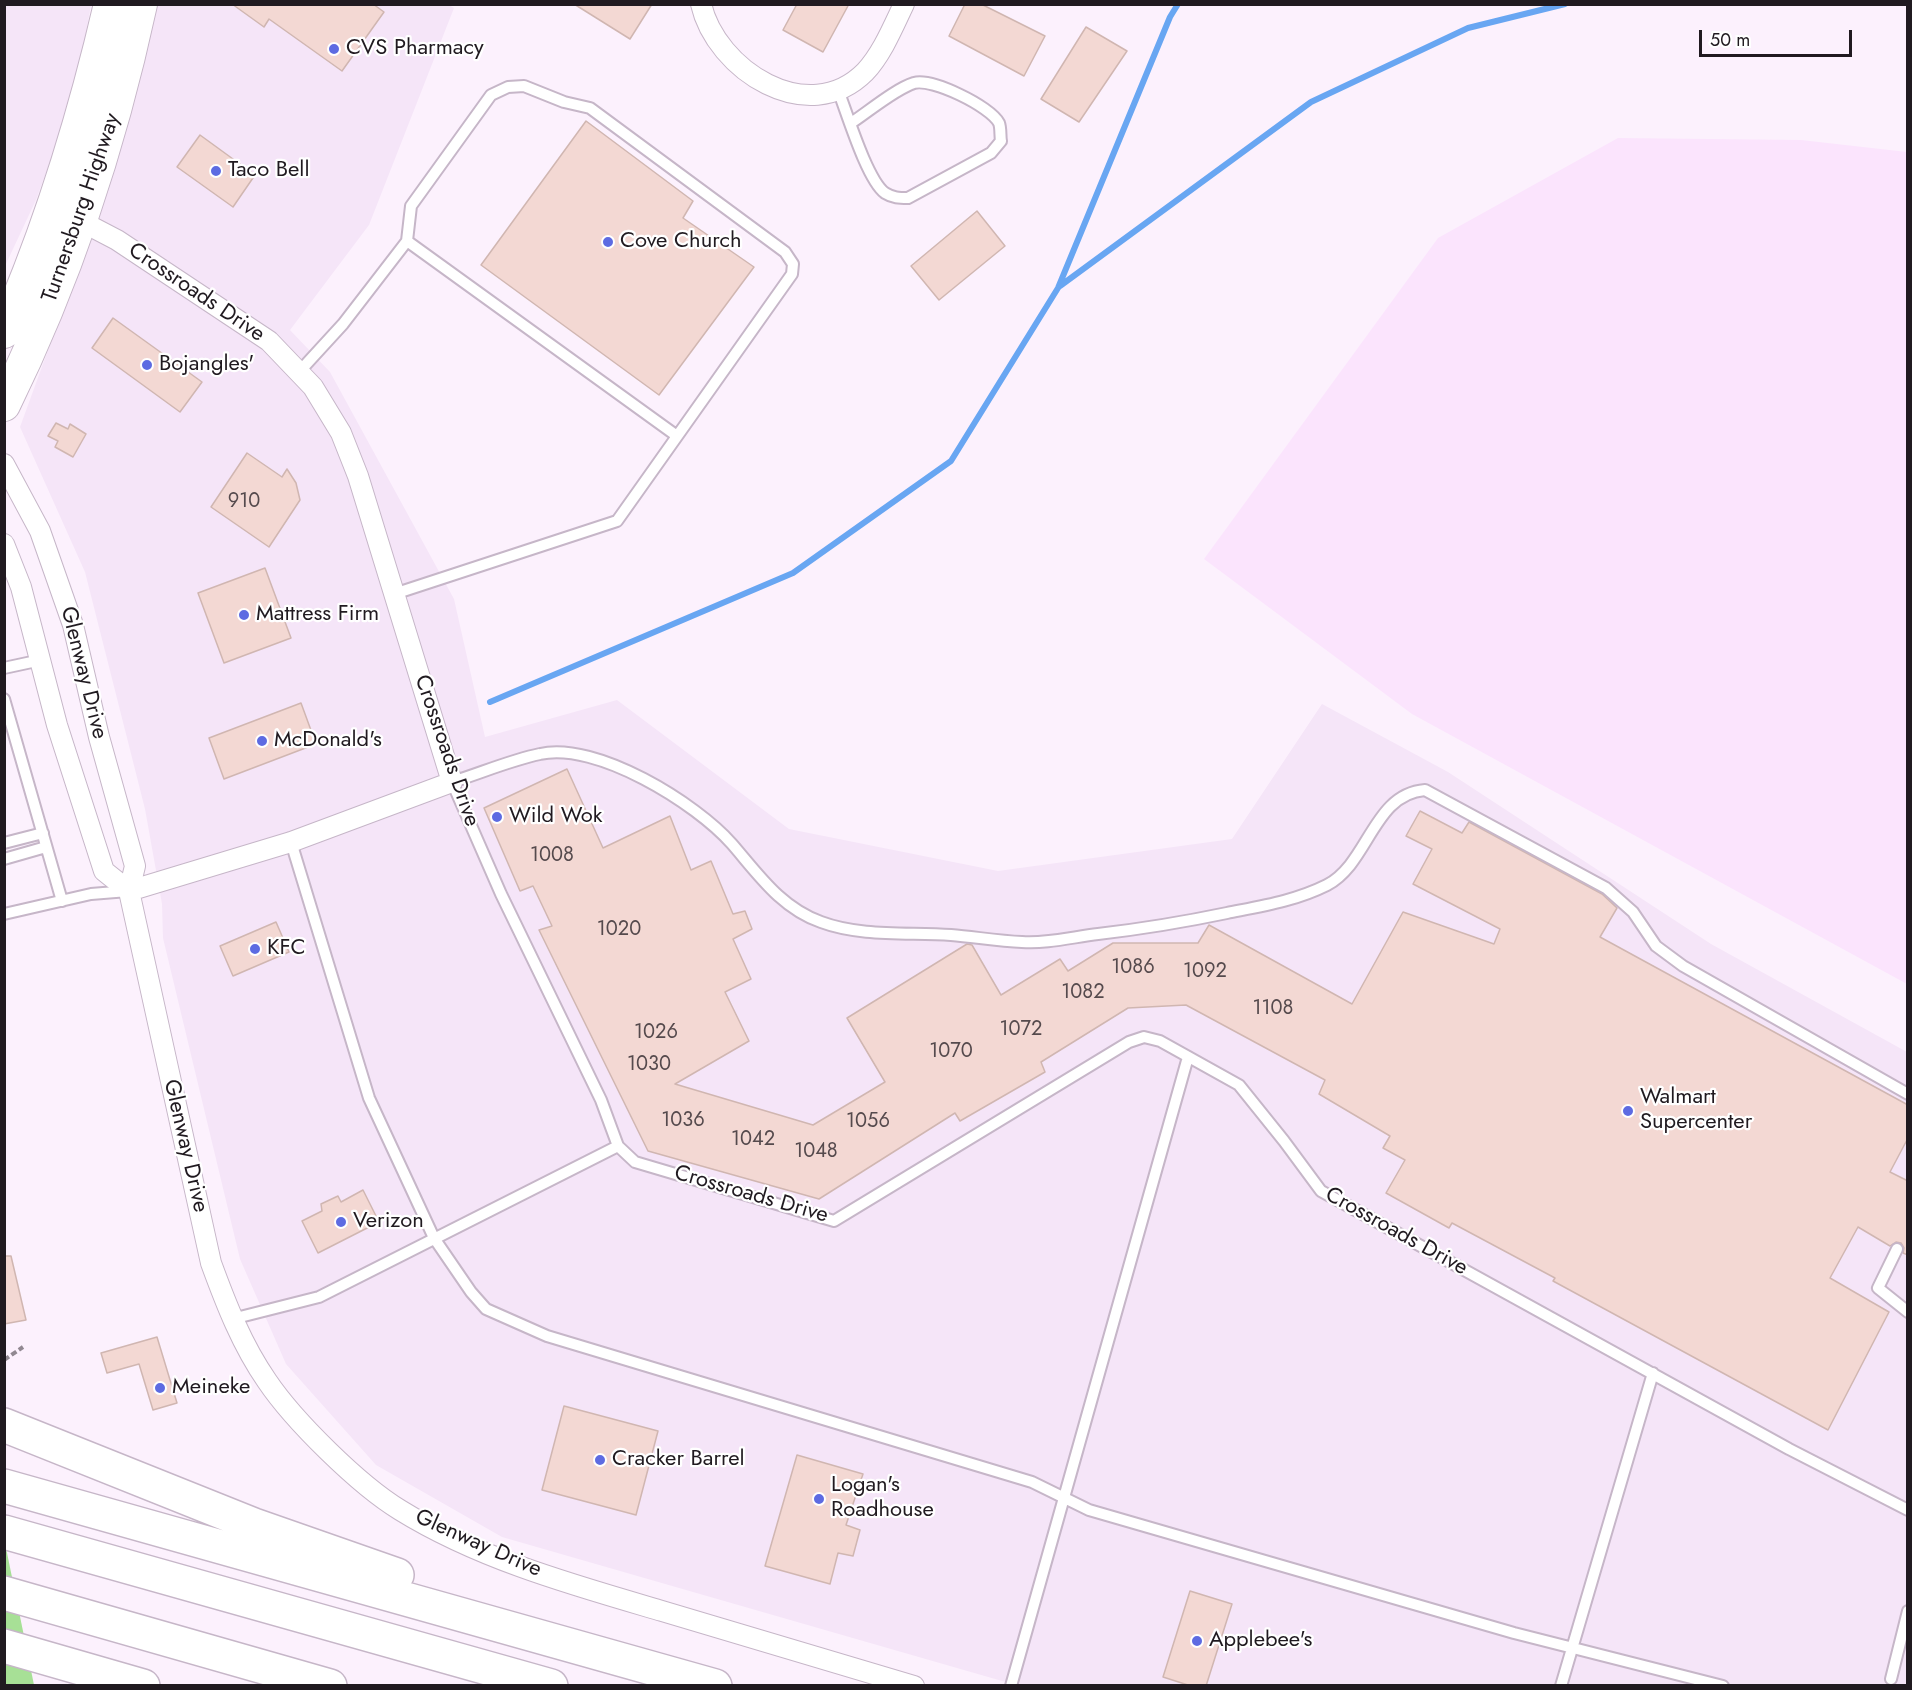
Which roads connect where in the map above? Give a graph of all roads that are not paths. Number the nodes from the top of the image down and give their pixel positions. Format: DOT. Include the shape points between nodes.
graph roads {
  1 [pos="110,4"];
  2 [pos="141,4"];
  3 [pos="701,4"];
  4 [pos="904,4"];
  5 [pos="838,90"];
  6 [pos="851,123"];
  7 [pos="52,209"];
  8 [pos="81,220"];
  9 [pos="407,241"];
  10 [pos="4,332"];
  11 [pos="299,372"];
  12 [pos="4,405"];
  13 [pos="677,436"];
  14 [pos="4,464"];
  15 [pos="4,544"];
  16 [pos="4,580"];
  17 [pos="394,594"];
  18 [pos="26,606"];
  19 [pos="41,660"];
  20 [pos="4,668"];
  21 [pos="5,700"];
  22 [pos="452,782"];
  23 [pos="43,833"];
  24 [pos="291,842"];
  25 [pos="4,843"];
  26 [pos="46,847"];
  27 [pos="4,859"];
  28 [pos="129,891"];
  29 [pos="62,901"];
  30 [pos="4,914"];
  31 [pos="1188,1057"];
  32 [pos="1908,1094"];
  33 [pos="618,1146"];
  34 [pos="434,1238"];
  35 [pos="1897,1250"];
  36 [pos="1908,1312"];
  37 [pos="232,1319"];
  38 [pos="1653,1373"];
  39 [pos="4,1425"];
  40 [pos="4,1486"];
  41 [pos="1064,1500"];
  42 [pos="1908,1510"];
  43 [pos="4,1532"];
  44 [pos="6,1593"];
  45 [pos="1908,1611"];
  46 [pos="8,1646"];
  47 [pos="1572,1648"];
  48 [pos="664,1671"];
  49 [pos="1891,1679"];
  50 [pos="143,1686"];
  51 [pos="330,1686"];
  52 [pos="552,1686"];
  53 [pos="715,1686"];
  54 [pos="914,1686"];
  55 [pos="1011,1686"];
  56 [pos="1561,1686"];
  57 [pos="1723,1686"];
  1 -- 7 [label="main road, Turnersburg Highway"];
  2 -- 8 [label="main road, Turnersburg Highway" via="110,132"];
  3 -- 5 [label="street" via="714,39 739,66 768,86 807,95"];
  4 -- 5 [label="street" via="887,40 864,72"];
  5 -- 6 [label="lane"];
  6 -- 6 [label="lane" via="872,177 894,198 908,198 991,153 1001,141 1000,124 990,112 936,84 924,82 912,84"];
  7 -- 8 [label="street, Crossroads Drive"];
  7 -- 10 [label="main road, Turnersburg Highway"];
  8 -- 11 [label="street, Crossroads Drive" via="269,340"];
  8 -- 12 [label="main road, Turnersburg Highway"];
  9 -- 11 [label="lane" via="343,324"];
  9 -- 13 [label="lane"];
  9 -- 13 [label="lane" via="411,206 491,95 508,87 524,86 590,108 786,252 793,264 792,274"];
  11 -- 17 [label="street, Crossroads Drive" via="313,387 341,433"];
  13 -- 17 [label="lane" via="617,521"];
  14 -- 28 [label="street, Glenway Drive" via="40,531 73,625 135,866"];
  15 -- 18 [label="street, Glenway Drive"];
  16 -- 18 [label="street, Glenway Drive"];
  17 -- 22 [label="street, Crossroads Drive"];
  18 -- 19 [label="street, Glenway Drive"];
  19 -- 20 [label="lane"];
  19 -- 28 [label="street, Glenway Drive" via="57,725 104,871"];
  21 -- 23 [label="lane"];
  22 -- 24 [label="street"];
  22 -- 32 [label="lane" via="542,753 574,753 664,788 710,822 770,890 821,922 855,929 1024,943 1148,928 1286,902 1329,884 1354,860 1395,801 1411,791 1425,790 1606,888 1633,912 1656,946 1683,966"];
  22 -- 33 [label="lane, Crossroads Drive" via="501,894 601,1100"];
  23 -- 25 [label="lane"];
  23 -- 26 [label="lane"];
  24 -- 28 [label="street"];
  24 -- 34 [label="lane" via="369,1098"];
  26 -- 27 [label="lane"];
  26 -- 29 [label="lane"];
  28 -- 29 [label="lane"];
  28 -- 37 [label="street, Glenway Drive" via="211,1263"];
  29 -- 30 [label="lane"];
  31 -- 33 [label="lane, Crossroads Drive" via="1160,1041 1144,1037 1129,1042 834,1221 635,1162"];
  31 -- 38 [label="lane, Crossroads Drive" via="1239,1085 1320,1191"];
  31 -- 41 [label="lane"];
  33 -- 34 [label="lane"];
  34 -- 37 [label="lane" via="319,1297"];
  34 -- 41 [label="lane" via="486,1309 543,1335 1032,1482"];
  35 -- 36 [label="lane" via="1878,1288"];
  37 -- 54 [label="street, Glenway Drive" via="267,1382 310,1431 390,1503 437,1530 599,1592"];
  38 -- 42 [label="lane, Crossroads Drive"];
  38 -- 47 [label="lane"];
  39 -- 48 [label="highway" via="254,1525"];
  40 -- 48 [label="highway"];
  41 -- 47 [label="lane" via="1173,1535"];
  41 -- 55 [label="lane"];
  43 -- 52 [label="highway"];
  44 -- 51 [label="highway"];
  45 -- 49 [label="lane"];
  46 -- 50 [label="highway"];
  47 -- 56 [label="lane"];
  47 -- 57 [label="lane"];
  48 -- 53 [label="highway"];
}
